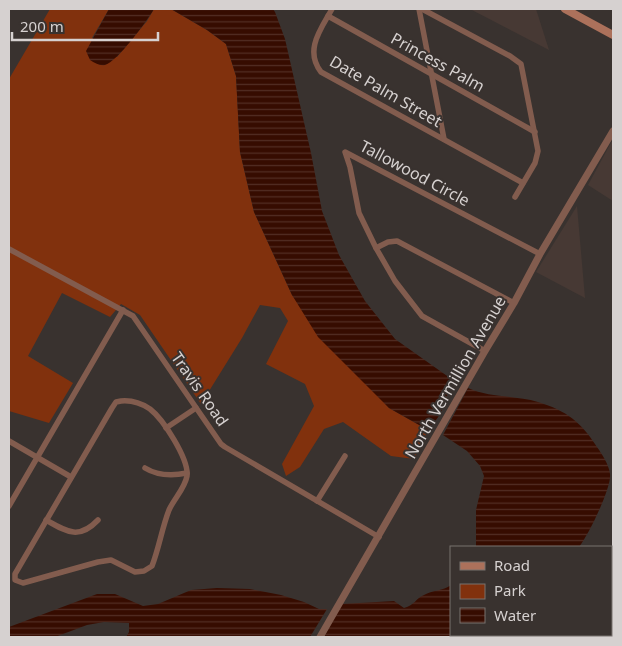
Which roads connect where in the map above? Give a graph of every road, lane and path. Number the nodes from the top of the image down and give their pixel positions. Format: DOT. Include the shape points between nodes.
graph roads {
  1 [pos="332,9"];
  2 [pos="421,9"];
  3 [pos="565,9"];
  4 [pos="328,16"];
  5 [pos="613,35"];
  6 [pos="432,74"];
  7 [pos="613,131"];
  8 [pos="536,132"];
  9 [pos="444,140"];
  10 [pos="523,183"];
  11 [pos="515,196"];
  12 [pos="376,248"];
  13 [pos="9,249"];
  14 [pos="540,254"];
  15 [pos="514,303"];
  16 [pos="122,310"];
  17 [pos="484,351"];
  18 [pos="196,408"];
  19 [pos="166,428"];
  20 [pos="9,441"];
  21 [pos="38,456"];
  22 [pos="345,456"];
  23 [pos="145,468"];
  24 [pos="187,473"];
  25 [pos="71,478"];
  26 [pos="317,501"];
  27 [pos="9,506"];
  28 [pos="46,520"];
  29 [pos="98,520"];
  30 [pos="378,536"];
  31 [pos="320,637"];
  1 -- 4 [label="street"];
  2 -- 6 [label="street"];
  2 -- 8 [label="street" via="521,64"];
  3 -- 5 [label="main road"];
  4 -- 6 [label="street, Princess Palm"];
  4 -- 9 [label="street, Date Palm Street" via="314,42 316,65 321,72"];
  6 -- 8 [label="street, Princess Palm"];
  6 -- 9 [label="street"];
  7 -- 14 [label="street, North Vermillion Avenue"];
  8 -- 10 [label="street" via="538,150 535,163"];
  9 -- 10 [label="street, Date Palm Street"];
  10 -- 11 [label="street"];
  12 -- 14 [label="street, Tallowood Circle" via="359,213 345,152"];
  12 -- 15 [label="street" via="397,241"];
  12 -- 17 [label="street, Tallowood Circle" via="395,281 422,316"];
  13 -- 16 [label="street, Travis Road"];
  14 -- 15 [label="street, North Vermillion Avenue"];
  15 -- 17 [label="street, North Vermillion Avenue"];
  16 -- 18 [label="street, Travis Road" via="133,316"];
  16 -- 21 [label="street"];
  17 -- 30 [label="street, North Vermillion Avenue"];
  18 -- 19 [label="street"];
  18 -- 26 [label="street, Travis Road" via="221,444"];
  19 -- 24 [label="street" via="178,446"];
  19 -- 25 [label="street" via="151,410 141,404 116,402"];
  20 -- 21 [label="street"];
  21 -- 25 [label="street"];
  21 -- 27 [label="street"];
  22 -- 26 [label="street"];
  23 -- 24 [label="street" via="161,474"];
  24 -- 28 [label="street" via="169,511 152,566 144,571 135,572 111,560 23,583 15,580 15,574"];
  25 -- 28 [label="street"];
  26 -- 30 [label="street, Travis Road"];
  28 -- 29 [label="street" via="72,533 93,526"];
  30 -- 31 [label="street, North Vermillion Avenue"];
}
